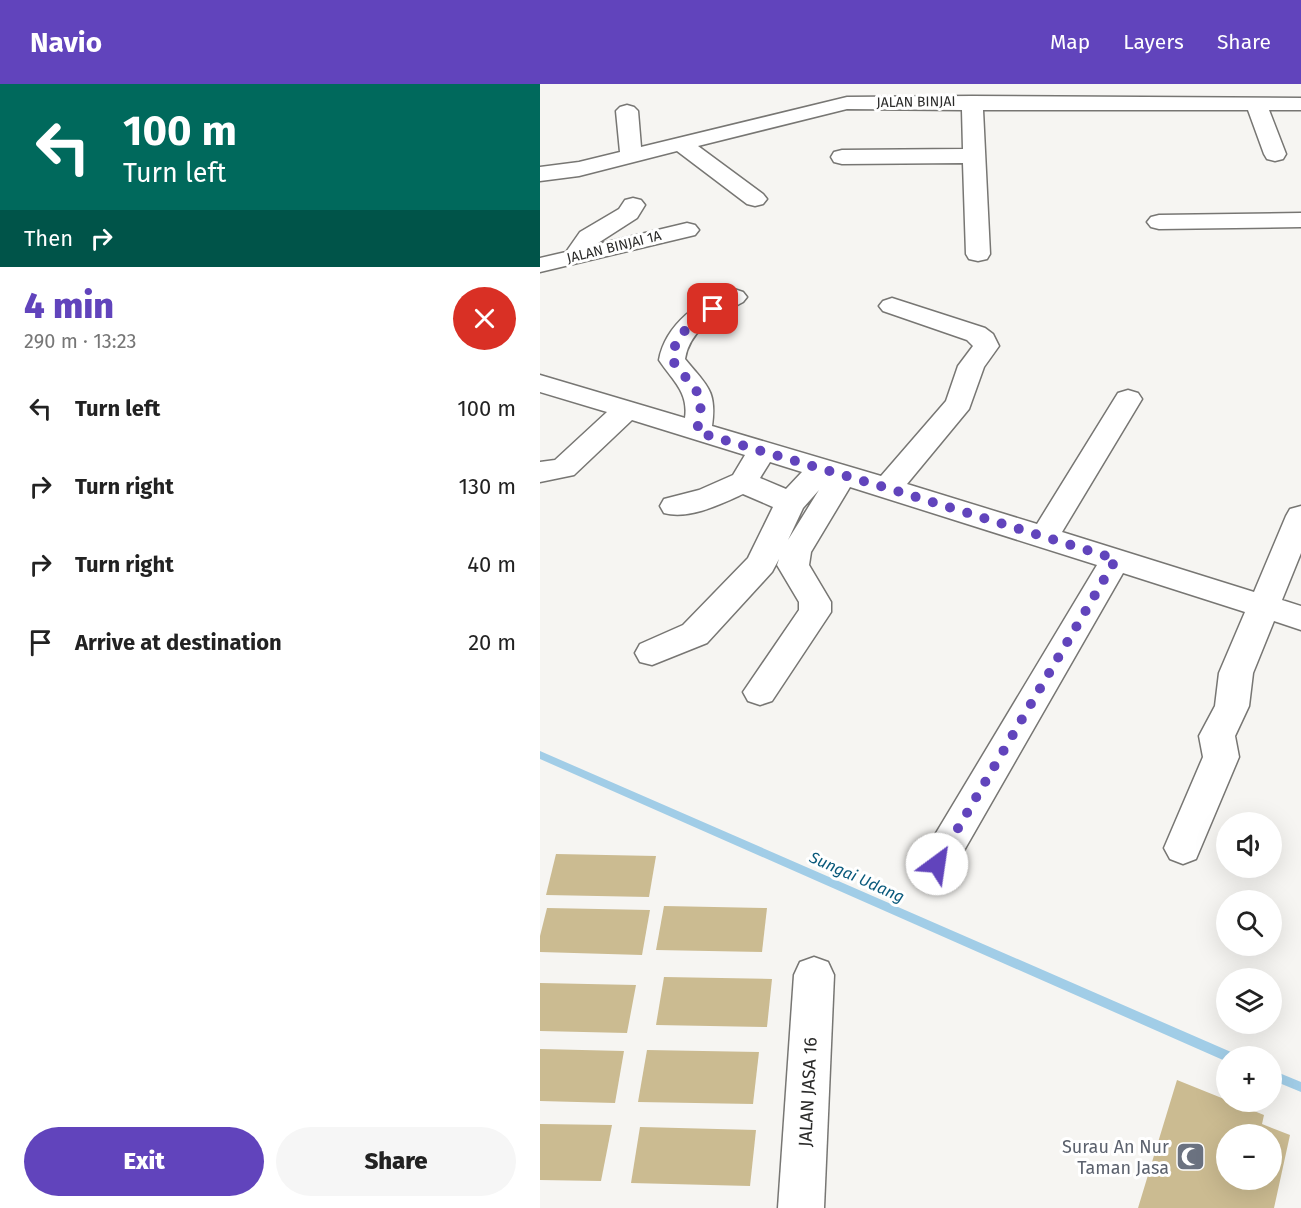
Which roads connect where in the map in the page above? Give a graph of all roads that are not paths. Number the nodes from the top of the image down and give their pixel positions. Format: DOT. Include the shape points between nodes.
graph roads {
  1 [pos="848,93"];
  2 [pos="937,93"];
  3 [pos="1111,94"];
  4 [pos="1292,97"];
  5 [pos="972,102"];
  6 [pos="1256,104"];
  7 [pos="627,111"];
  8 [pos="689,120"];
  9 [pos="681,144"];
  10 [pos="629,145"];
  11 [pos="1275,154"];
  12 [pos="974,156"];
  13 [pos="842,157"];
  14 [pos="544,168"];
  15 [pos="755,199"];
  16 [pos="633,205"];
  17 [pos="1301,220"];
  18 [pos="1159,222"];
  19 [pos="687,230"];
  20 [pos="978,254"];
  21 [pos="574,257"];
  22 [pos="540,265"];
  23 [pos="734,297"];
  24 [pos="892,306"];
  25 [pos="540,383"];
  26 [pos="1128,399"];
  27 [pos="626,410"];
  28 [pos="697,432"];
  29 [pos="762,451"];
  30 [pos="832,471"];
  31 [pos="540,472"];
  32 [pos="743,482"];
  33 [pos="887,488"];
  34 [pos="790,503"];
  35 [pos="675,506"];
  36 [pos="1300,518"];
  37 [pos="1044,537"];
  38 [pos="1116,559"];
  39 [pos="1264,606"];
  40 [pos="1301,618"];
  41 [pos="652,653"];
  42 [pos="760,692"];
  43 [pos="1183,849"];
  44 [pos="937,864"];
  45 [pos="814,975"];
  46 [pos="801,1208"];
  1 -- 2 [label="street, JALAN BINJAI"];
  1 -- 9 [label="street, JALAN BINJAI"];
  2 -- 5 [label="street, JALAN BINJAI"];
  3 -- 5 [label="street, JALAN BINJAI"];
  3 -- 6 [label="street, JALAN BINJAI"];
  4 -- 6 [label="street, JALAN BINJAI"];
  5 -- 12 [label="street"];
  6 -- 11 [label="street"];
  7 -- 10 [label="street"];
  8 -- 10 [label="street"];
  9 -- 10 [label="street, JALAN BINJAI"];
  9 -- 15 [label="street"];
  10 -- 14 [label="street, JALAN BINJAI" via="579,169"];
  12 -- 13 [label="street"];
  12 -- 20 [label="street"];
  16 -- 21 [label="street" via="629,213 588,237"];
  17 -- 18 [label="street"];
  19 -- 21 [label="street, JALAN BINJAI 1A"];
  21 -- 22 [label="street, JALAN BINJAI 1A"];
  23 -- 28 [label="street" via="692,321 672,351 672,360 698,393 701,405"];
  24 -- 33 [label="street" via="976,334 986,346 971,366 959,403"];
  25 -- 27 [label="street"];
  26 -- 37 [label="street"];
  27 -- 28 [label="street"];
  27 -- 31 [label="street" via="564,468"];
  28 -- 29 [label="street"];
  29 -- 30 [label="street"];
  29 -- 32 [label="street"];
  30 -- 33 [label="street"];
  30 -- 34 [label="street"];
  30 -- 42 [label="street" via="793,565 816,602 815,612"];
  32 -- 34 [label="street"];
  32 -- 35 [label="street" via="708,498"];
  33 -- 37 [label="street"];
  34 -- 41 [label="street" via="761,564 695,634"];
  36 -- 39 [label="street"];
  37 -- 38 [label="street"];
  38 -- 39 [label="street"];
  38 -- 44 [label="street"];
  39 -- 40 [label="street"];
  39 -- 43 [label="street" via="1236,673 1232,706 1217,736 1221,757"];
  45 -- 46 [label="street, JALAN JASA 16"];
}
